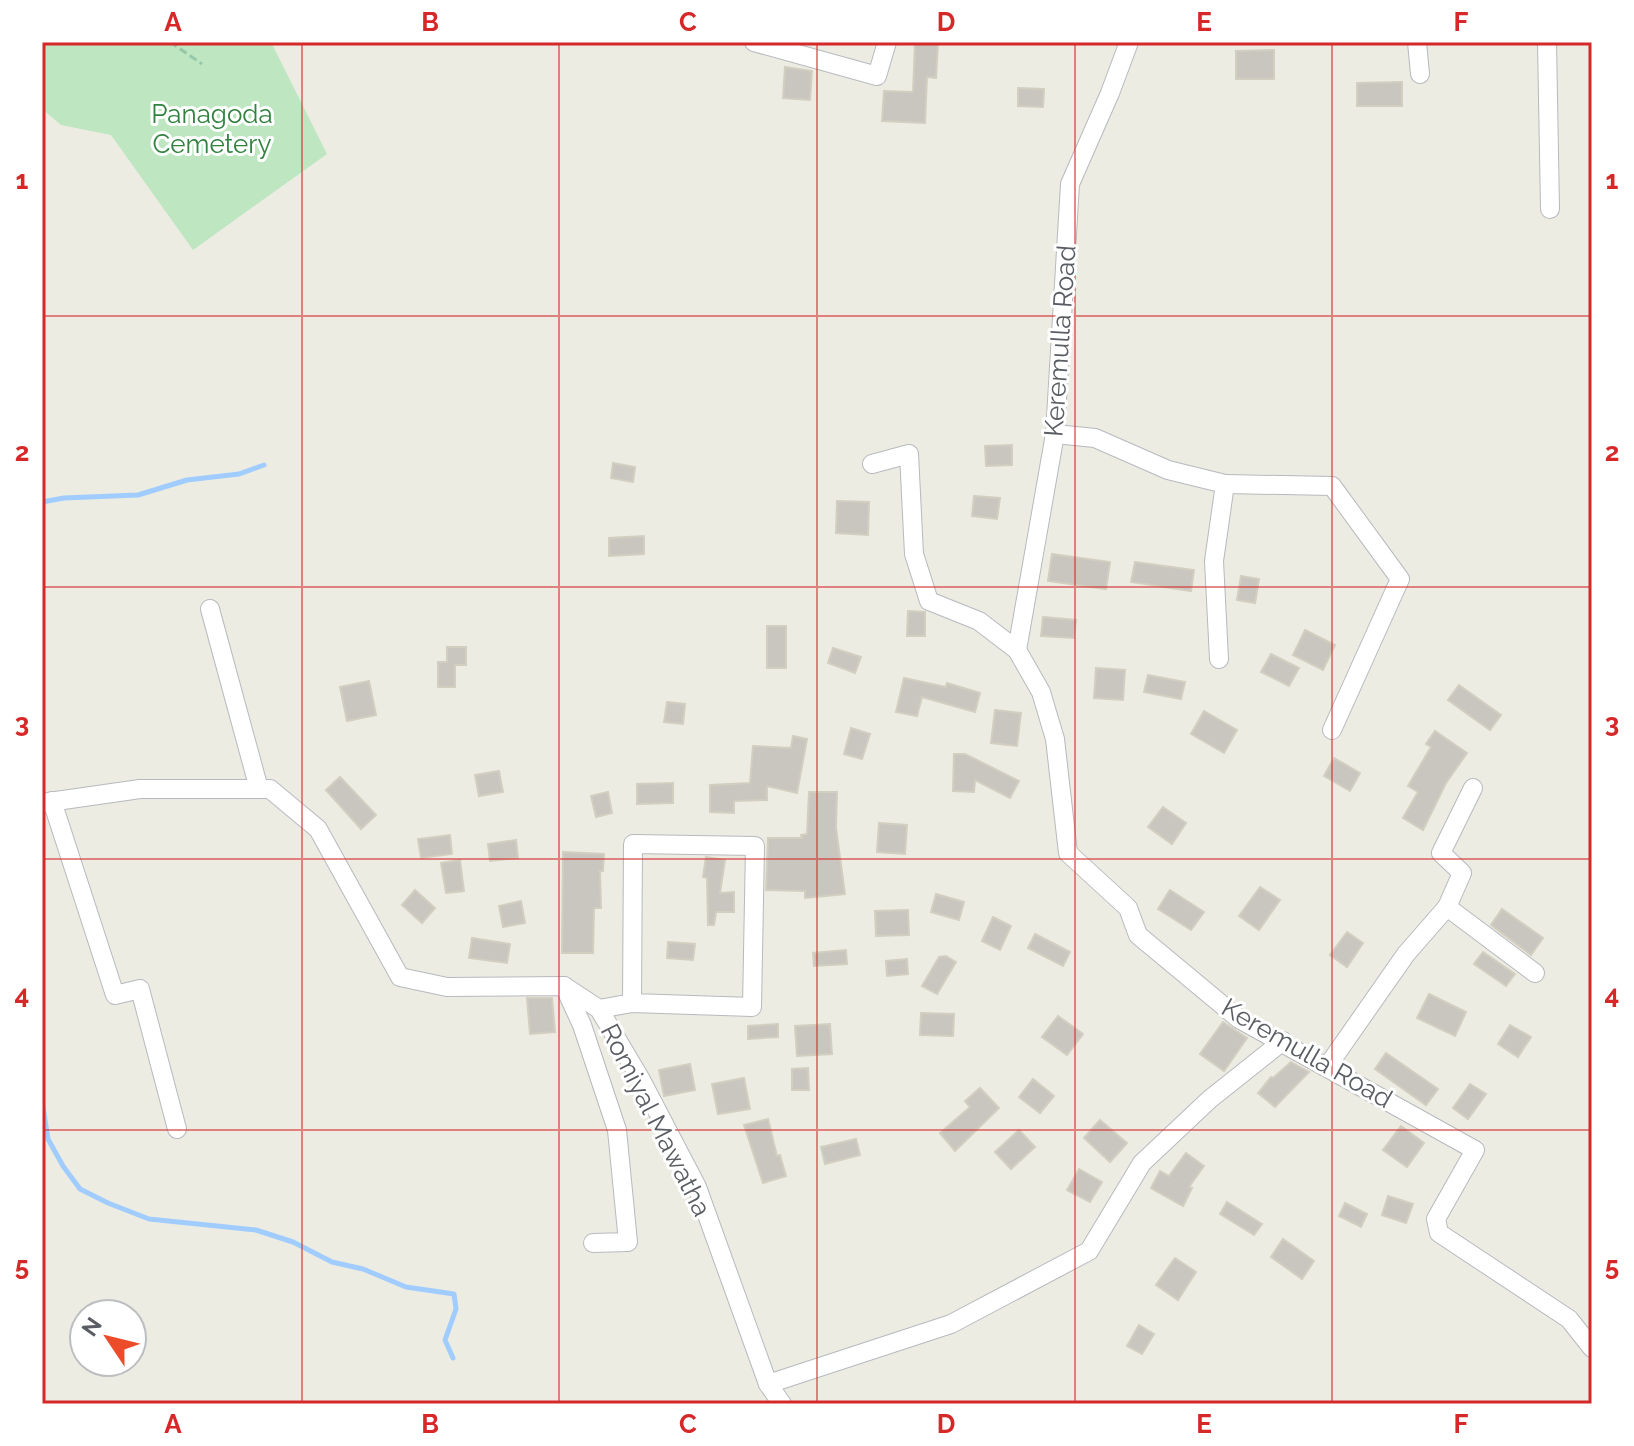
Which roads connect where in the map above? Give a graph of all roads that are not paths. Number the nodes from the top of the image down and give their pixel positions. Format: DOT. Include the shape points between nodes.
graph roads {
  1 [pos="754,42"];
  2 [pos="887,42"];
  3 [pos="1129,42"];
  4 [pos="1417,42"];
  5 [pos="1547,42"];
  6 [pos="1420,74"];
  7 [pos="1550,209"];
  8 [pos="1055,434"];
  9 [pos="872,464"];
  10 [pos="1225,484"];
  11 [pos="210,609"];
  12 [pos="1017,650"];
  13 [pos="1219,659"];
  14 [pos="1332,730"];
  15 [pos="1473,788"];
  16 [pos="259,789"];
  17 [pos="47,802"];
  18 [pos="1447,907"];
  19 [pos="1535,973"];
  20 [pos="564,986"];
  21 [pos="632,1003"];
  22 [pos="599,1009"];
  23 [pos="1283,1041"];
  24 [pos="1327,1067"];
  25 [pos="177,1129"];
  26 [pos="593,1243"];
  27 [pos="1592,1348"];
  28 [pos="768,1384"];
  29 [pos="782,1404"];
  1 -- 2 [label="street" via="877,76"];
  3 -- 8 [label="street, Keremulla Road" via="1070,184"];
  4 -- 6 [label="street"];
  5 -- 7 [label="street"];
  8 -- 10 [label="street" via="1095,438 1168,470"];
  8 -- 12 [label="street, Keremulla Road"];
  9 -- 12 [label="street, Keremulla Road" via="909,454 914,554 929,601 979,621"];
  10 -- 13 [label="street" via="1214,561"];
  10 -- 14 [label="street" via="1332,486 1400,579"];
  11 -- 16 [label="street"];
  12 -- 23 [label="street, Keremulla Road" via="1041,692 1055,739 1068,853 1128,908 1138,935 1239,1019"];
  15 -- 18 [label="street" via="1441,853 1462,873"];
  16 -- 17 [label="street" via="140,789"];
  16 -- 20 [label="street" via="270,789 318,829 400,977 447,987"];
  17 -- 25 [label="street" via="115,995 140,989"];
  18 -- 19 [label="street"];
  18 -- 24 [label="street" via="1406,954"];
  20 -- 22 [label="street, Romiyal Mawatha"];
  20 -- 26 [label="street" via="617,1130 628,1242"];
  21 -- 21 [label="street" via="752,1007 755,846 633,844"];
  21 -- 22 [label="street"];
  22 -- 28 [label="street, Romiyal Mawatha" via="697,1187"];
  23 -- 24 [label="street, Keremulla Road"];
  23 -- 28 [label="street" via="1142,1163 1089,1251 951,1324"];
  24 -- 27 [label="street, Keremulla Road" via="1475,1150 1436,1219 1439,1233 1569,1319"];
  28 -- 29 [label="street, Romiyal Mawatha"];
}
